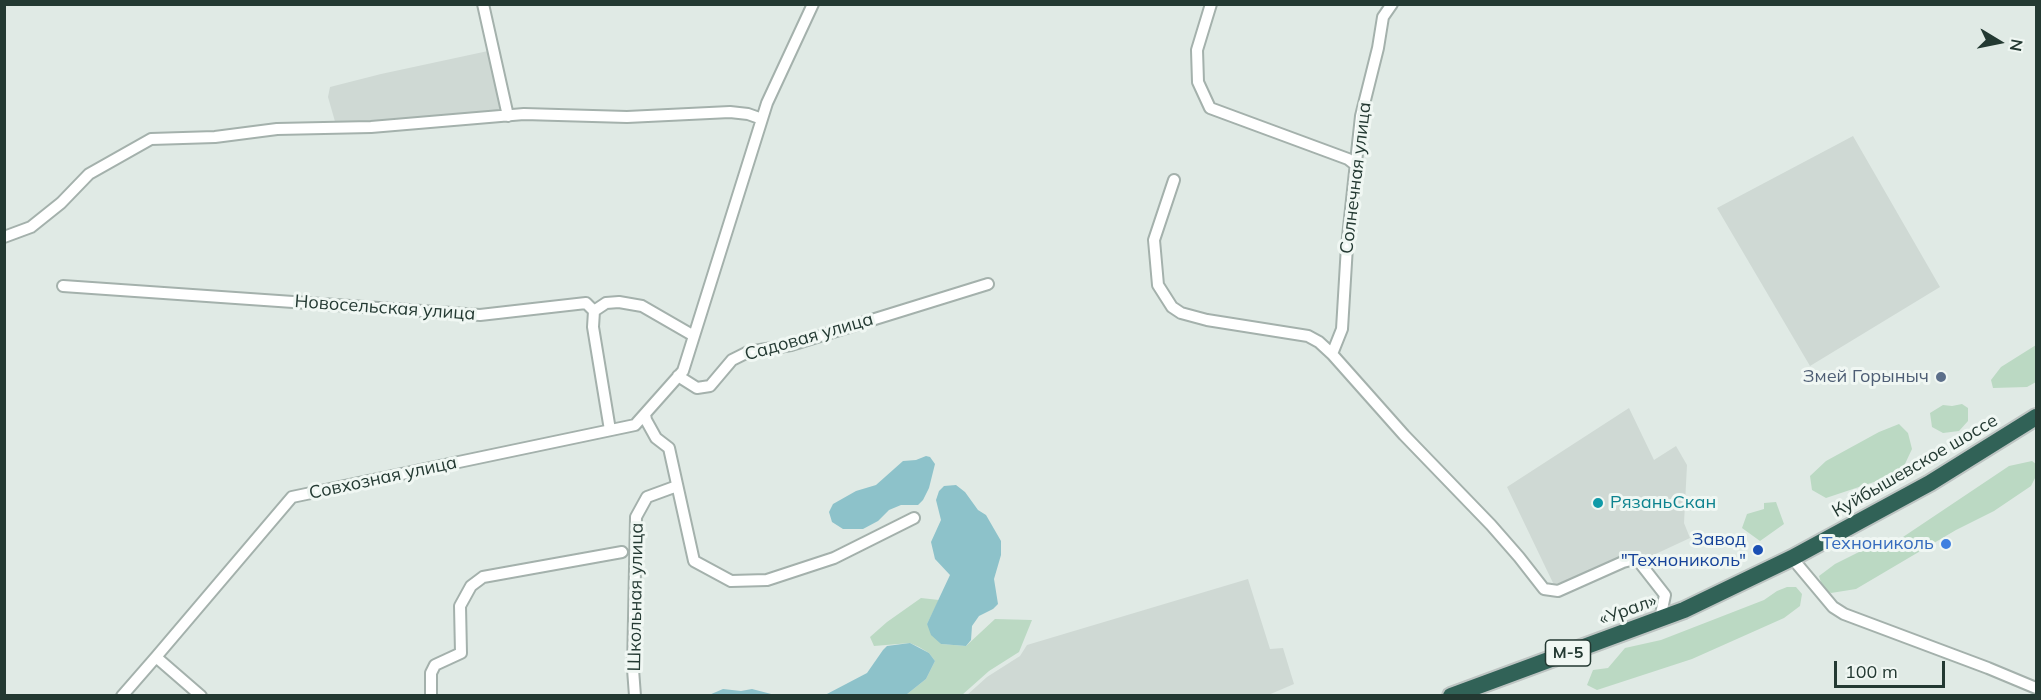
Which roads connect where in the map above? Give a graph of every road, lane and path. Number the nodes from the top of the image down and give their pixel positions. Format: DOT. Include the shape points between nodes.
graph roads {
  1 [pos="483,4"];
  2 [pos="813,4"];
  3 [pos="1211,4"];
  4 [pos="1392,4"];
  5 [pos="508,116"];
  6 [pos="762,119"];
  7 [pos="1357,166"];
  8 [pos="1173,180"];
  9 [pos="4,237"];
  10 [pos="988,284"];
  11 [pos="63,286"];
  12 [pos="594,311"];
  13 [pos="694,336"];
  14 [pos="1332,354"];
  15 [pos="678,376"];
  16 [pos="645,414"];
  17 [pos="2037,417"];
  18 [pos="610,430"];
  19 [pos="677,486"];
  20 [pos="914,518"];
  21 [pos="1811,547"];
  22 [pos="622,552"];
  23 [pos="1792,558"];
  24 [pos="1660,619"];
  25 [pos="156,657"];
  26 [pos="2037,688"];
  27 [pos="122,696"];
  28 [pos="201,696"];
  29 [pos="431,696"];
  30 [pos="635,696"];
  31 [pos="1451,696"];
  1 -- 5 [label="street"];
  2 -- 6 [label="street, Совхозная улица"];
  3 -- 7 [label="street" via="1197,50 1198,82 1210,108 1348,159"];
  4 -- 7 [label="street, Солнечная улица" via="1383,17 1361,116"];
  5 -- 6 [label="street" via="627,117 730,112"];
  5 -- 9 [label="street" via="151,139 89,174 31,227"];
  6 -- 13 [label="street, Совхозная улица"];
  7 -- 14 [label="street, Солнечная улица" via="1342,329"];
  8 -- 14 [label="street" via="1154,240 1158,285 1172,307 1207,320 1308,336"];
  10 -- 15 [label="street, Садовая улица" via="791,345 748,352 732,360 710,386 697,388"];
  11 -- 12 [label="street, Новосельская улица" via="480,315 586,303"];
  12 -- 13 [label="street, Новосельская улица" via="606,303 642,306"];
  12 -- 18 [label="street" via="593,327"];
  13 -- 15 [label="street, Совхозная улица"];
  14 -- 24 [label="street" via="1498,533 1544,589 1558,591 1631,560 1640,563 1665,595"];
  15 -- 16 [label="street, Совхозная улица"];
  16 -- 18 [label="street, Совхозная улица" via="635,425"];
  16 -- 19 [label="street" via="656,438 669,448"];
  17 -- 21 [label="highway, Куйбышевское шоссе / М-5" via="1930,483"];
  18 -- 25 [label="street, Совхозная улица" via="292,497"];
  19 -- 20 [label="street" via="694,561 731,581 767,580 834,558"];
  19 -- 30 [label="street, Школьная улица" via="648,497 636,517"];
  21 -- 23 [label="highway, «Урал» / М-5"];
  22 -- 29 [label="street" via="483,577 471,586 460,606 461,653 435,665"];
  23 -- 24 [label="highway, «Урал» / М-5"];
  23 -- 26 [label="street" via="1833,607 1845,614"];
  24 -- 31 [label="highway, «Урал» / М-5"];
  25 -- 27 [label="street, Совхозная улица"];
  25 -- 28 [label="street"];
}
